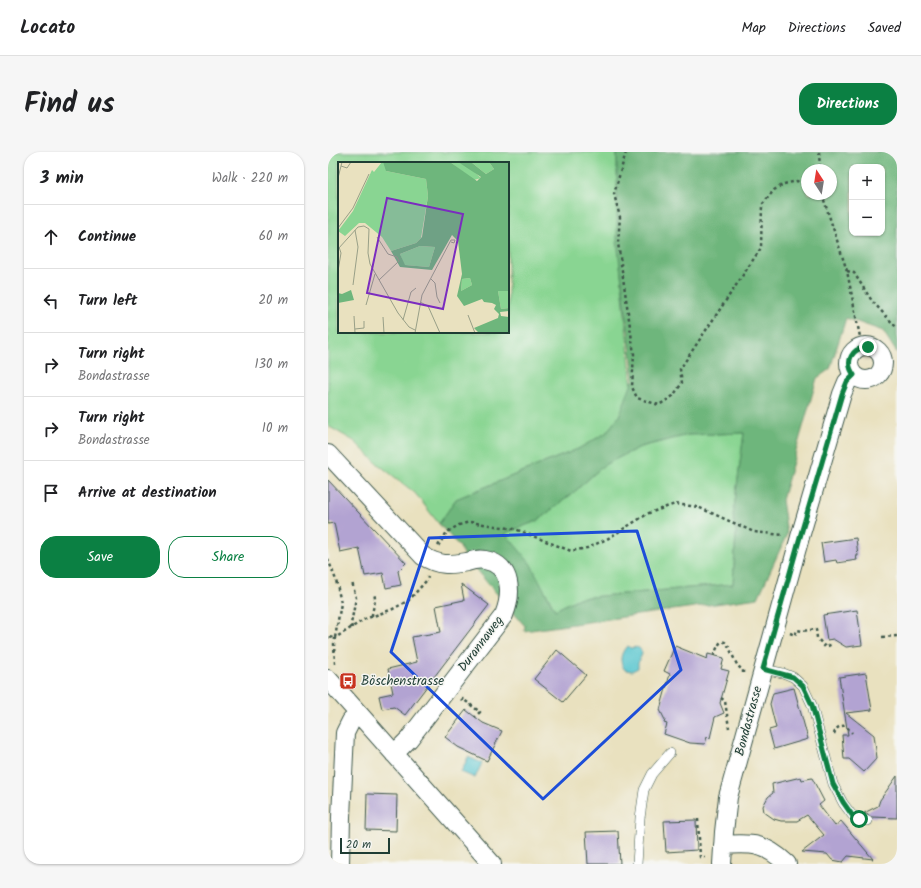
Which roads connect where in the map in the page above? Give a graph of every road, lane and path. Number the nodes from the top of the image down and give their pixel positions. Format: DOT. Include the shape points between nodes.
graph roads {
  1 [pos="626,152"];
  2 [pos="820,152"];
  3 [pos="820,164"];
  4 [pos="801,183"];
  5 [pos="824,200"];
  6 [pos="847,271"];
  7 [pos="897,328"];
  8 [pos="862,347"];
  9 [pos="854,375"];
  10 [pos="328,454"];
  11 [pos="784,535"];
  12 [pos="437,550"];
  13 [pos="328,559"];
  14 [pos="429,574"];
  15 [pos="352,582"];
  16 [pos="374,594"];
  17 [pos="372,616"];
  18 [pos="352,628"];
  19 [pos="797,630"];
  20 [pos="897,636"];
  21 [pos="328,637"];
  22 [pos="882,637"];
  23 [pos="335,638"];
  24 [pos="833,644"];
  25 [pos="714,656"];
  26 [pos="742,669"];
  27 [pos="763,669"];
  28 [pos="332,673"];
  29 [pos="721,698"];
  30 [pos="464,700"];
  31 [pos="358,714"];
  32 [pos="475,717"];
  33 [pos="727,718"];
  34 [pos="852,732"];
  35 [pos="822,744"];
  36 [pos="670,753"];
  37 [pos="394,754"];
  38 [pos="698,819"];
  39 [pos="868,821"];
  40 [pos="723,845"];
  41 [pos="700,857"];
  42 [pos="340,864"];
  43 [pos="492,864"];
  44 [pos="637,864"];
  45 [pos="722,864"];
  46 [pos="788,864"];
  1 -- 4 [label="path" via="614,194 620,217 618,243 634,354 632,387 637,398 659,405 673,396 682,383 680,369 761,248 762,205 774,190 784,184 797,181"];
  2 -- 3 [label="path"];
  5 -- 6 [label="path"];
  6 -- 7 [label="path" via="854,273 872,301"];
  6 -- 8 [label="path"];
  8 -- 9 [label="street" via="857,349 850,359"];
  8 -- 9 [label="street" via="874,349 879,353 882,358 882,371 878,376 866,380"];
  9 -- 27 [label="street, Bondastrasse" via="847,382 842,394"];
  10 -- 37 [label="street, Durannaweg" via="423,556 442,564 480,560 491,562 501,569 509,584 509,598 504,615 409,739"];
  11 -- 12 [label="path" via="754,532 698,507 675,504 649,513 587,548 571,551 515,529 470,522 447,532 438,543"];
  13 -- 23 [label="path" via="341,603"];
  14 -- 17 [label="path" via="427,580 409,600"];
  15 -- 18 [label="path" via="356,598"];
  16 -- 17 [label="path"];
  17 -- 18 [label="path"];
  18 -- 23 [label="path"];
  19 -- 24 [label="path" via="816,629 818,638 825,647"];
  20 -- 22 [label="path"];
  21 -- 23 [label="path"];
  23 -- 28 [label="path"];
  25 -- 26 [label="path" via="717,646 722,642 726,643 730,646 738,667"];
  27 -- 35 [label="lane" via="793,677 803,686 812,705"];
  27 -- 40 [label="street, Bondastrasse" via="728,797"];
  28 -- 31 [label="street"];
  29 -- 33 [label="path" via="725,701"];
  30 -- 32 [label="path" via="480,712"];
  31 -- 37 [label="street"];
  31 -- 42 [label="street" via="345,733"];
  34 -- 35 [label="path" via="846,726 840,726 830,743"];
  35 -- 39 [label="lane" via="833,784 843,802 852,815"];
  36 -- 44 [label="lane" via="652,774 644,790"];
  37 -- 43 [label="street"];
  38 -- 41 [label="path"];
  40 -- 45 [label="street, Bondastrasse"];
  40 -- 46 [label="street" via="748,843 766,848"];
}
